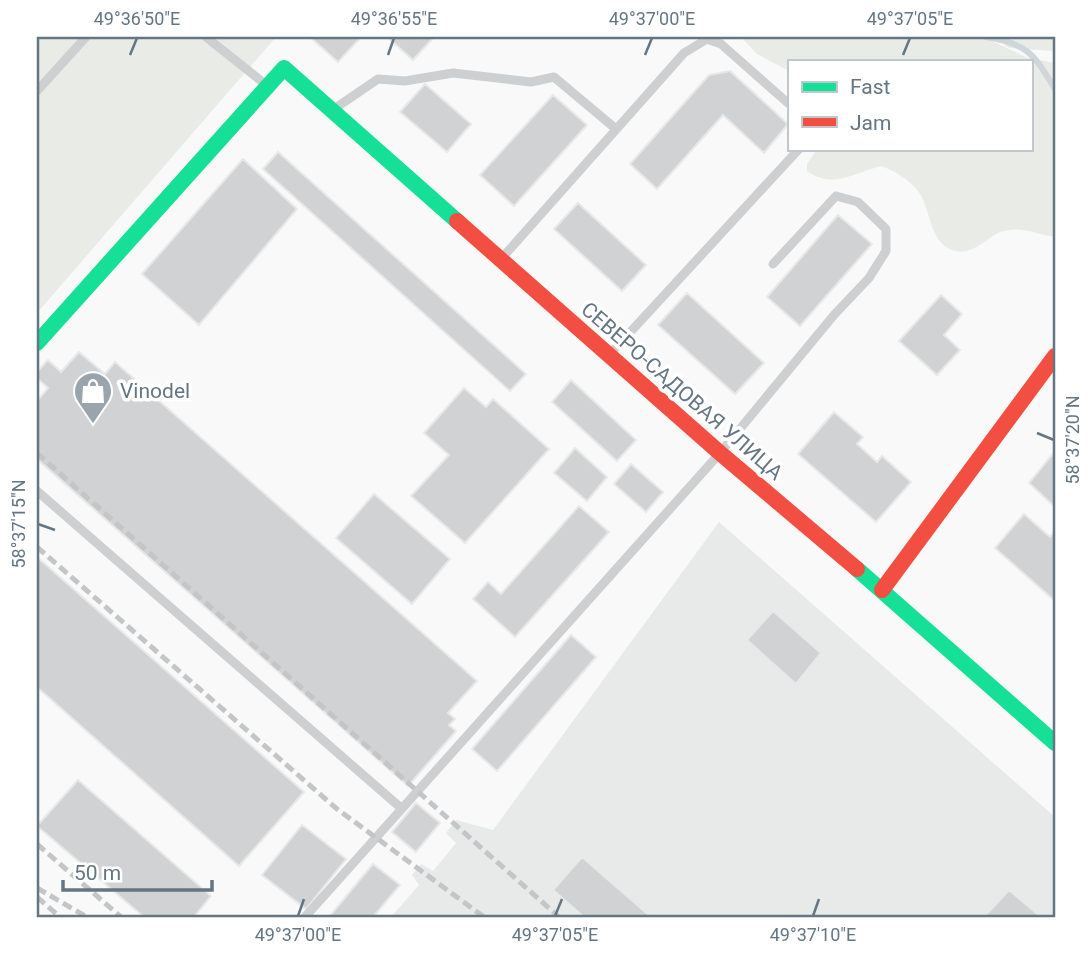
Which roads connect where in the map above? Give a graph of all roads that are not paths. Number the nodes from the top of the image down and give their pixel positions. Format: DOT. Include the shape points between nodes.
graph roads {
  1 [pos="86,37"];
  2 [pos="206,37"];
  3 [pos="267,86"];
  4 [pos="37,91"];
  5 [pos="788,103"];
  6 [pos="332,110"];
  7 [pos="616,129"];
  8 [pos="798,150"];
  9 [pos="500,259"];
  10 [pos="773,264"];
  11 [pos="37,343"];
  12 [pos="609,355"];
  13 [pos="1055,356"];
  14 [pos="720,453"];
  15 [pos="37,491"];
  16 [pos="882,590"];
  17 [pos="1055,743"];
  18 [pos="401,808"];
  19 [pos="305,917"];
  1 -- 4 [label="lane"];
  2 -- 3 [label="lane"];
  3 -- 6 [label="street, СЕВЕРО-САДОВАЯ УЛИЦА" via="284,68"];
  3 -- 11 [label="street"];
  5 -- 7 [label="lane" via="721,44 707,39 684,53"];
  6 -- 7 [label="lane" via="378,79 405,81 453,73 531,82 554,77"];
  6 -- 9 [label="street, СЕВЕРО-САДОВАЯ УЛИЦА"];
  7 -- 9 [label="lane"];
  8 -- 12 [label="lane"];
  9 -- 12 [label="street, СЕВЕРО-САДОВАЯ УЛИЦА"];
  10 -- 14 [label="lane" via="835,196 858,202 886,229 886,251 869,278"];
  12 -- 14 [label="street, СЕВЕРО-САДОВАЯ УЛИЦА"];
  13 -- 16 [label="street"];
  14 -- 16 [label="street, СЕВЕРО-САДОВАЯ УЛИЦА"];
  14 -- 18 [label="lane"];
  15 -- 18 [label="lane"];
  16 -- 17 [label="street, СЕВЕРО-САДОВАЯ УЛИЦА"];
  18 -- 19 [label="lane"];
}
